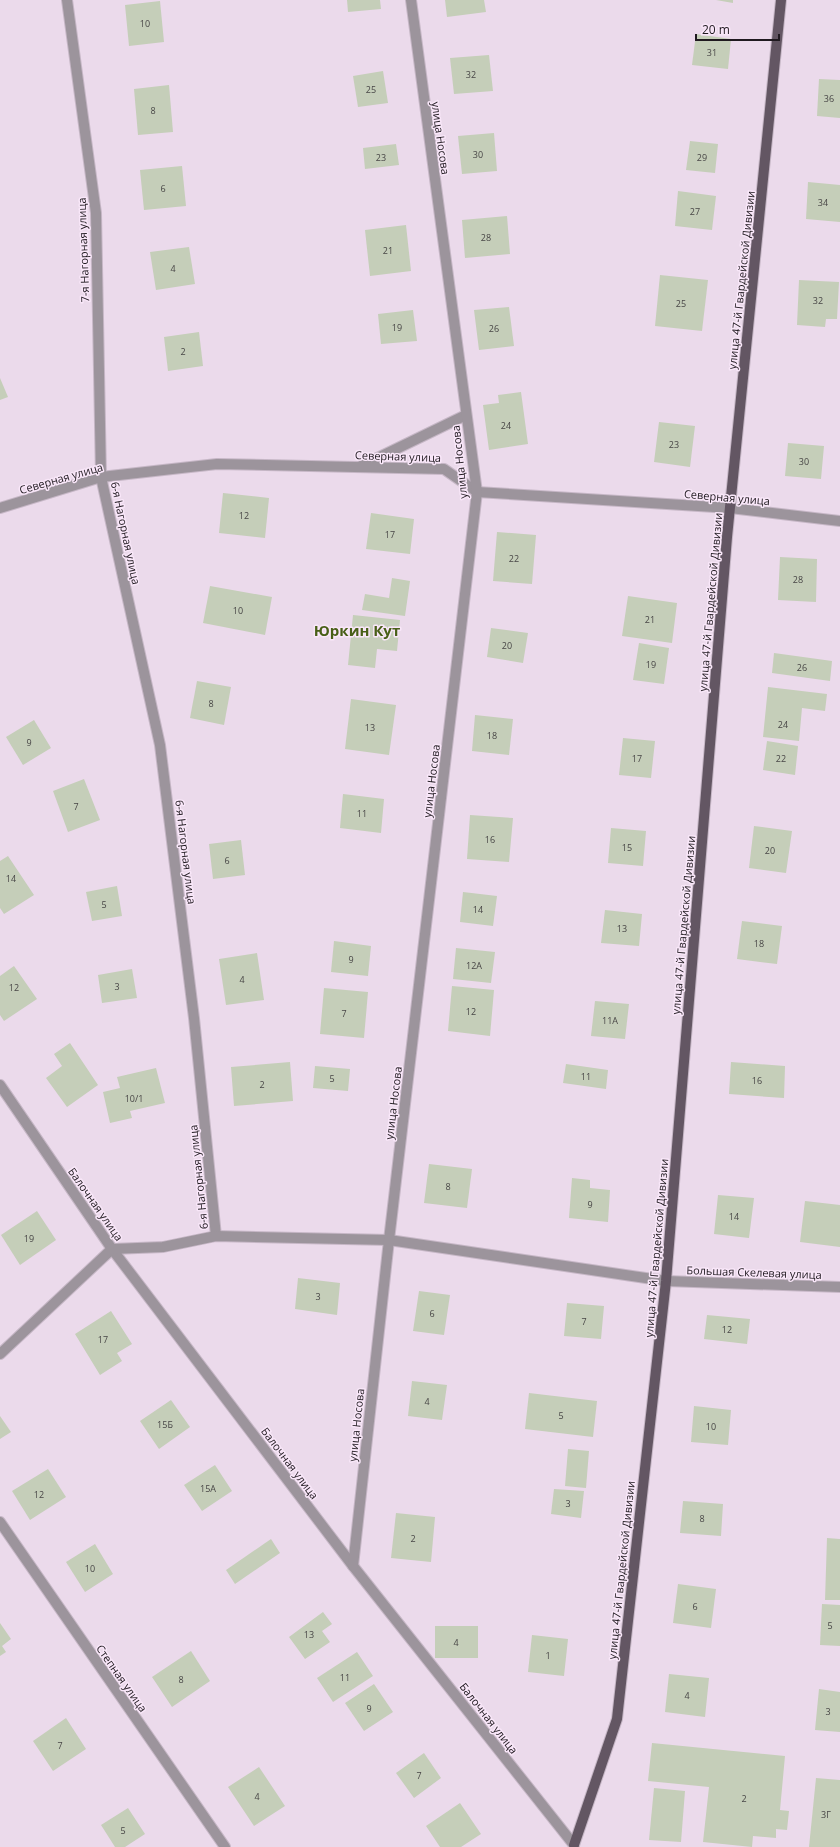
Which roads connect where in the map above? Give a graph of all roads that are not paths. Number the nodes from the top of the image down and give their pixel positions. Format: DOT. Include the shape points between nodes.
graph roads {
  1 [pos="67,0"];
  2 [pos="411,0"];
  3 [pos="781,0"];
  4 [pos="466,415"];
  5 [pos="359,467"];
  6 [pos="101,477"];
  7 [pos="477,492"];
  8 [pos="0,508"];
  9 [pos="730,508"];
  10 [pos="840,521"];
  11 [pos="0,1085"];
  12 [pos="216,1236"];
  13 [pos="389,1240"];
  14 [pos="112,1248"];
  15 [pos="666,1281"];
  16 [pos="840,1287"];
  17 [pos="0,1354"];
  18 [pos="0,1522"];
  19 [pos="353,1566"];
  20 [pos="574,1846"];
  21 [pos="225,1847"];
  1 -- 6 [label="street, 7-я Нагорная улица" via="96,213"];
  2 -- 4 [label="street, улица Носова"];
  3 -- 9 [label="main road, улица 47-й Гвардейской Дивизии"];
  4 -- 5 [label="street"];
  4 -- 7 [label="street, улица Носова"];
  5 -- 6 [label="street, Северная улица" via="217,464"];
  5 -- 7 [label="street, Северная улица" via="444,469"];
  6 -- 8 [label="street, Северная улица"];
  6 -- 12 [label="street, 6-я Нагорная улица" via="160,745 194,1018"];
  7 -- 9 [label="street, Северная улица"];
  7 -- 13 [label="street, улица Носова"];
  9 -- 10 [label="street, Северная улица"];
  9 -- 15 [label="main road, улица 47-й Гвардейской Дивизии"];
  11 -- 14 [label="street, Балочная улица"];
  12 -- 13 [label="street, Большая Скелевая улица"];
  12 -- 14 [label="street, Большая Скелевая улица" via="163,1247"];
  13 -- 15 [label="street, Большая Скелевая улица"];
  13 -- 19 [label="street, улица Носова"];
  14 -- 17 [label="street"];
  14 -- 19 [label="street, Балочная улица"];
  15 -- 16 [label="street, Большая Скелевая улица"];
  15 -- 20 [label="main road, улица 47-й Гвардейской Дивизии" via="617,1719"];
  18 -- 21 [label="street, Степная улица"];
  19 -- 20 [label="street, Балочная улица"];
}
